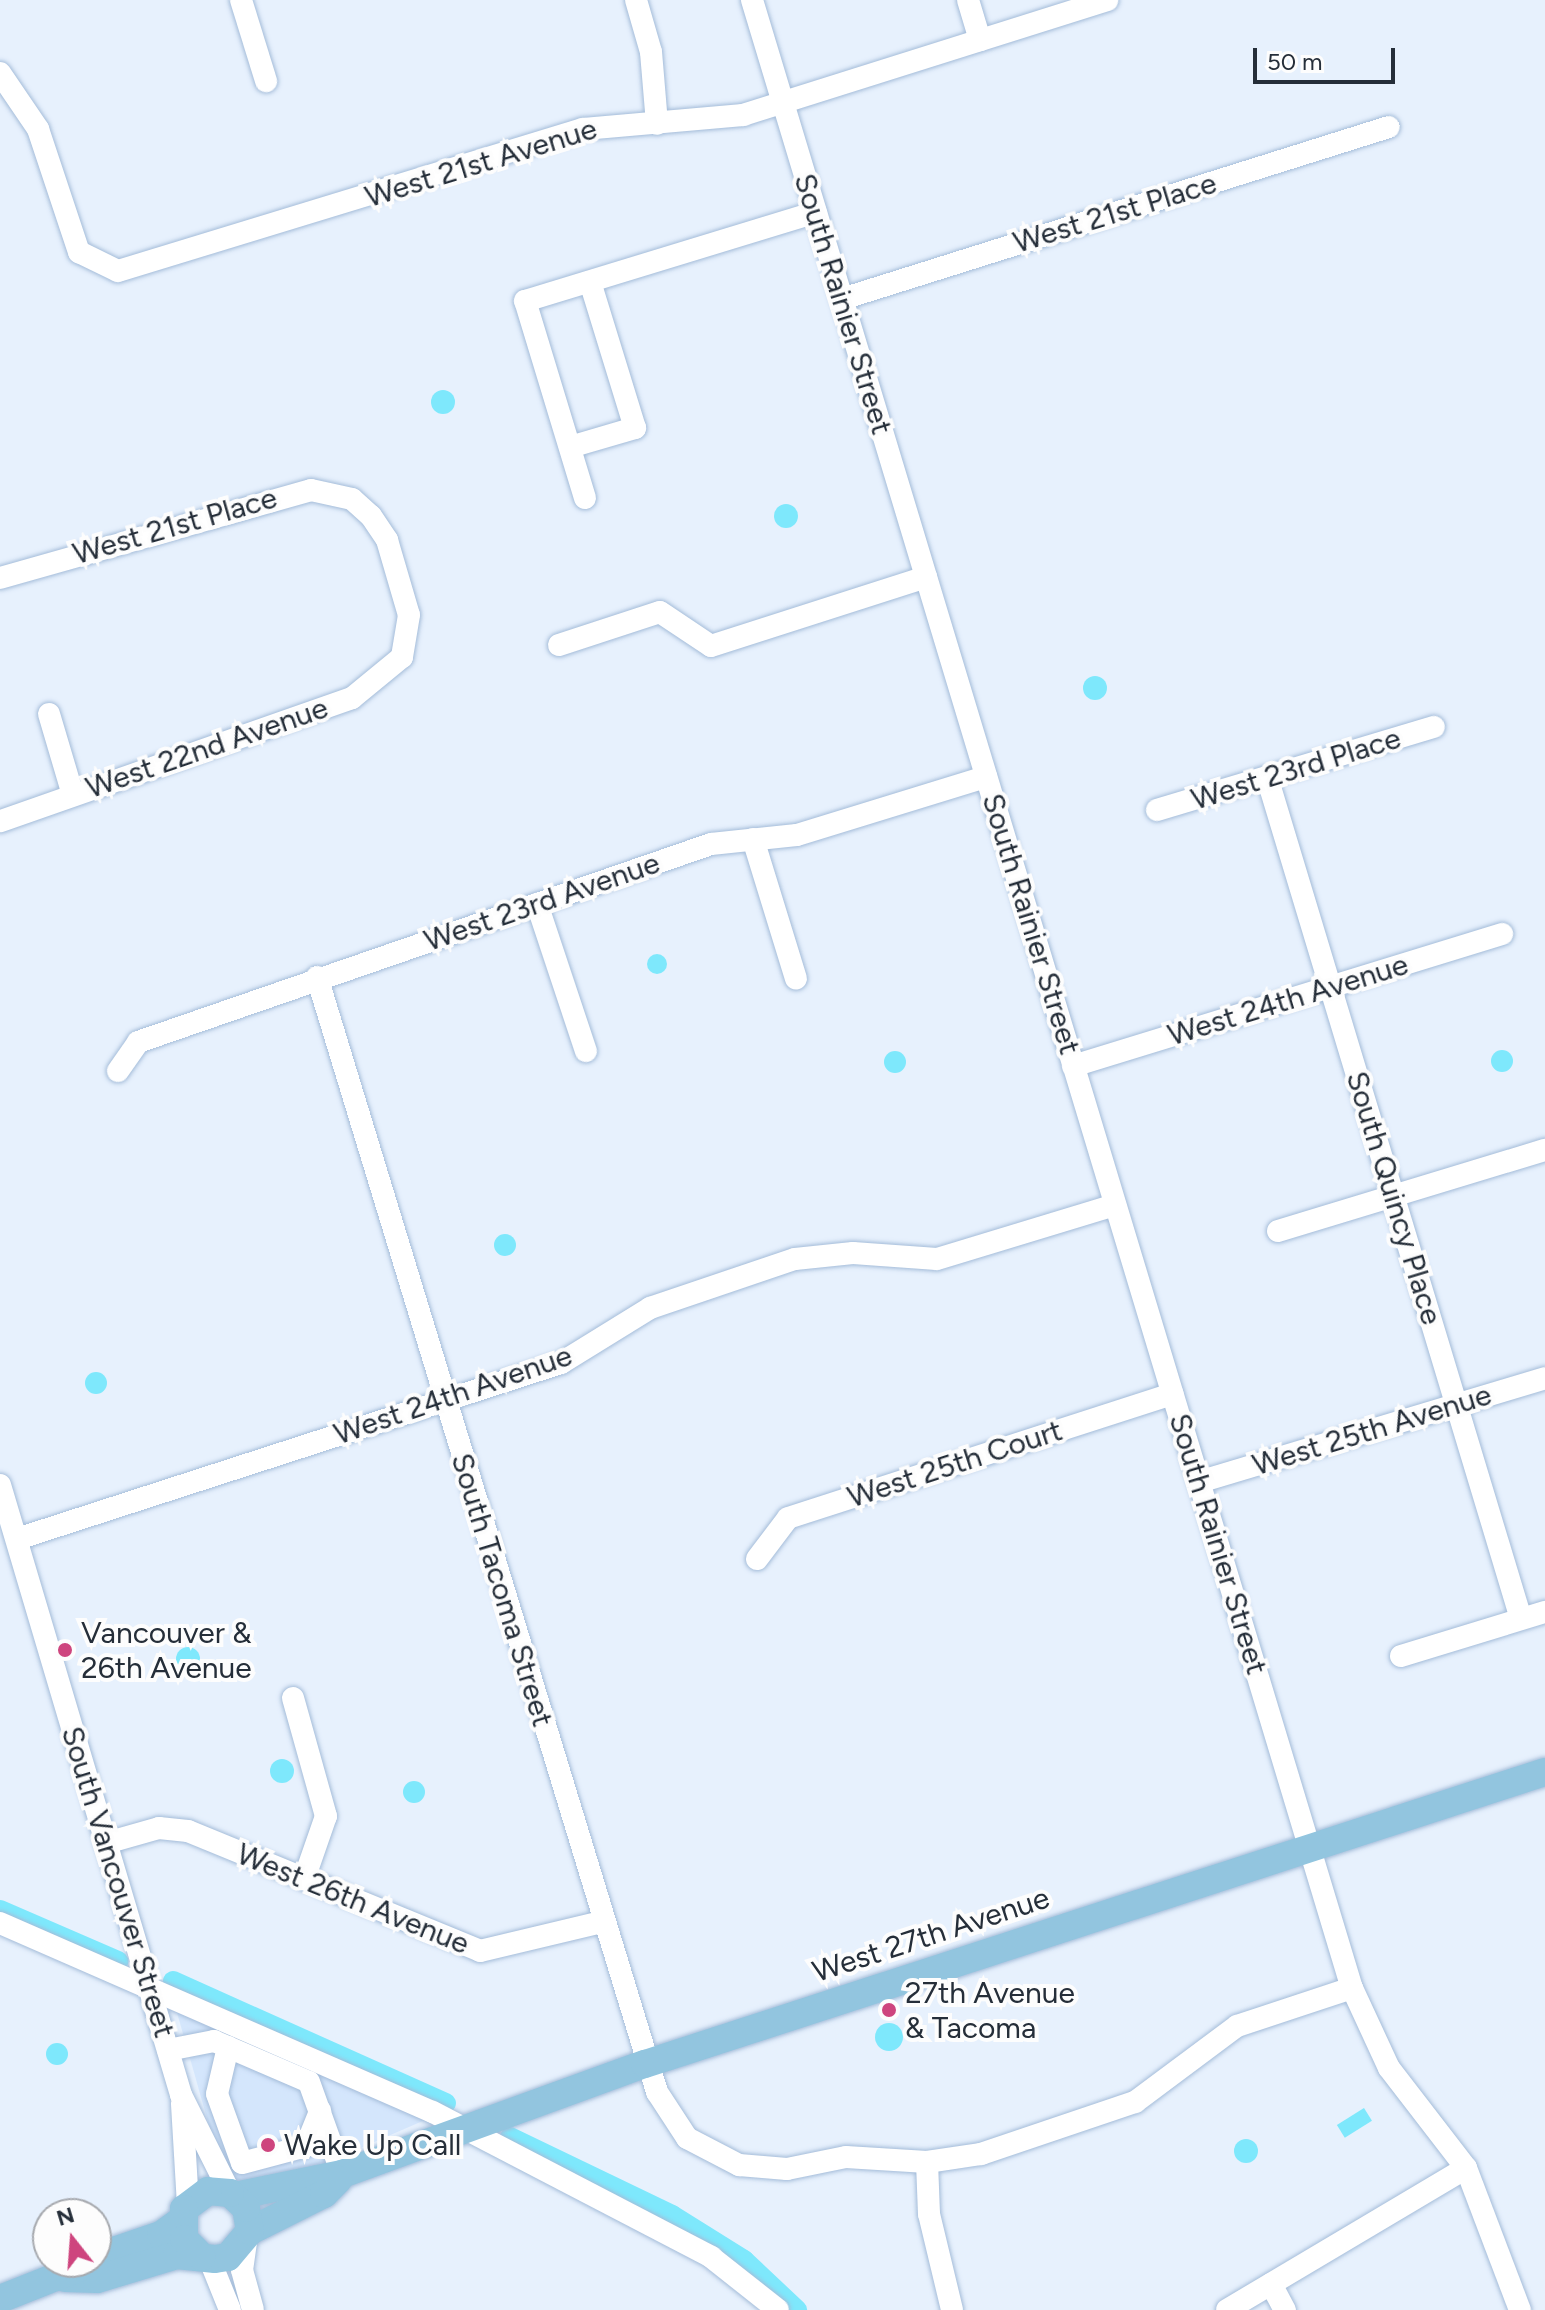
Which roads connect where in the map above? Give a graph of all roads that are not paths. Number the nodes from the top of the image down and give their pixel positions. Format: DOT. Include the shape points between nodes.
graph roads {
  1 [pos="241,0"];
  2 [pos="636,0"];
  3 [pos="752,0"];
  4 [pos="968,0"];
  5 [pos="1107,0"];
  6 [pos="980,40"];
  7 [pos="0,73"];
  8 [pos="266,81"];
  9 [pos="783,102"];
  10 [pos="657,124"];
  11 [pos="1389,127"];
  12 [pos="816,212"];
  13 [pos="590,282"];
  14 [pos="842,299"];
  15 [pos="570,447"];
  16 [pos="585,498"];
  17 [pos="926,577"];
  18 [pos="0,578"];
  19 [pos="559,645"];
  20 [pos="402,657"];
  21 [pos="49,714"];
  22 [pos="1434,727"];
  23 [pos="986,777"];
  24 [pos="1267,777"];
  25 [pos="73,795"];
  26 [pos="1157,810"];
  27 [pos="0,821"];
  28 [pos="753,839"];
  29 [pos="537,904"];
  30 [pos="1502,934"];
  31 [pos="317,977"];
  32 [pos="796,979"];
  33 [pos="1330,986"];
  34 [pos="586,1051"];
  35 [pos="1073,1066"];
  36 [pos="118,1071"];
  37 [pos="1545,1150"];
  38 [pos="1393,1196"];
  39 [pos="1115,1205"];
  40 [pos="1278,1231"];
  41 [pos="1545,1378"];
  42 [pos="1172,1394"];
  43 [pos="444,1400"];
  44 [pos="1456,1405"];
  45 [pos="1199,1482"];
  46 [pos="0,1485"];
  47 [pos="17,1539"];
  48 [pos="757,1559"];
  49 [pos="1545,1612"];
  50 [pos="1521,1619"];
  51 [pos="1401,1656"];
  52 [pos="293,1698"];
  53 [pos="1545,1772"];
  54 [pos="106,1843"];
  55 [pos="1310,1848"];
  56 [pos="304,1879"];
  57 [pos="602,1922"];
  58 [pos="0,1923"];
  59 [pos="148,1983"];
  60 [pos="1352,1988"];
  61 [pos="228,2047"];
  62 [pos="168,2050"];
  63 [pos="645,2064"];
  64 [pos="181,2095"];
  65 [pos="320,2111"];
  66 [pos="462,2128"];
  67 [pos="927,2162"];
  68 [pos="1466,2168"];
  69 [pos="342,2174"];
  70 [pos="233,2195"];
  71 [pos="185,2212"];
  72 [pos="248,2237"];
  73 [pos="112,2252"];
  74 [pos="206,2258"];
  75 [pos="112,2274"];
  76 [pos="65,2278"];
  77 [pos="100,2278"];
  78 [pos="1271,2284"];
  79 [pos="0,2299"];
  80 [pos="230,2310"];
  81 [pos="253,2310"];
  82 [pos="778,2310"];
  83 [pos="952,2310"];
  84 [pos="1227,2310"];
  85 [pos="1285,2310"];
  86 [pos="1520,2310"];
  1 -- 8 [label="street"];
  2 -- 10 [label="street" via="651,52"];
  3 -- 9 [label="street, South Rainier Street"];
  4 -- 6 [label="street"];
  5 -- 6 [label="street, West 21st Avenue"];
  6 -- 9 [label="street, West 21st Avenue"];
  7 -- 10 [label="street, West 21st Avenue" via="38,129 70,238 89,262 142,269 583,129"];
  9 -- 10 [label="street, West 21st Avenue" via="709,121"];
  9 -- 12 [label="street, South Rainier Street"];
  11 -- 14 [label="street, West 21st Place"];
  12 -- 13 [label="street"];
  12 -- 14 [label="street, South Rainier Street"];
  13 -- 15 [label="street" via="635,428"];
  13 -- 15 [label="street" via="525,301"];
  14 -- 17 [label="street, South Rainier Street"];
  15 -- 16 [label="street"];
  17 -- 19 [label="street" via="711,646 660,612"];
  17 -- 23 [label="street, South Rainier Street"];
  18 -- 20 [label="street, West 21st Place" via="284,493 311,490 352,499 387,540 405,590"];
  20 -- 25 [label="street, West 22nd Avenue" via="352,698"];
  21 -- 25 [label="street"];
  22 -- 24 [label="street, West 23rd Place"];
  23 -- 28 [label="street, West 23rd Avenue" via="797,835"];
  23 -- 35 [label="street, South Rainier Street"];
  24 -- 26 [label="street, West 23rd Place"];
  24 -- 33 [label="street, South Quincy Place"];
  25 -- 27 [label="street, West 22nd Avenue"];
  28 -- 29 [label="street, West 23rd Avenue" via="711,844"];
  28 -- 32 [label="street"];
  29 -- 31 [label="street, West 23rd Avenue"];
  29 -- 34 [label="street"];
  30 -- 33 [label="street, West 24th Avenue"];
  31 -- 36 [label="street, West 23rd Avenue" via="138,1042"];
  31 -- 43 [label="street, South Tacoma Street"];
  33 -- 35 [label="street, West 24th Avenue"];
  33 -- 38 [label="street, South Quincy Place"];
  35 -- 39 [label="street, South Rainier Street"];
  37 -- 38 [label="street"];
  38 -- 40 [label="street"];
  38 -- 44 [label="street, South Quincy Place"];
  39 -- 42 [label="street, South Rainier Street"];
  39 -- 43 [label="street, West 24th Avenue" via="937,1259 795,1259 670,1299 561,1363"];
  41 -- 44 [label="street, West 25th Avenue"];
  42 -- 45 [label="street, South Rainier Street"];
  42 -- 48 [label="street, West 25th Court" via="788,1518"];
  43 -- 47 [label="street, West 24th Avenue"];
  43 -- 57 [label="street, South Tacoma Street"];
  44 -- 45 [label="street, West 25th Avenue"];
  44 -- 50 [label="street, South Quincy Place"];
  45 -- 55 [label="street, South Rainier Street"];
  46 -- 47 [label="street, South Vancouver Street"];
  47 -- 54 [label="street, South Vancouver Street"];
  49 -- 50 [label="street"];
  50 -- 51 [label="street"];
  52 -- 56 [label="street" via="326,1816"];
  53 -- 55 [label="main road, West 27th Avenue"];
  54 -- 56 [label="street, West 26th Avenue" via="159,1828 188,1831"];
  54 -- 59 [label="street, South Vancouver Street"];
  55 -- 60 [label="street, South Rainier Street"];
  55 -- 63 [label="main road, West 27th Avenue"];
  56 -- 57 [label="street, West 26th Avenue" via="480,1951"];
  57 -- 63 [label="street, South Tacoma Street"];
  58 -- 59 [label="street"];
  59 -- 62 [label="street, South Vancouver Street"];
  59 -- 66 [label="street"];
  60 -- 67 [label="street, South Tacoma Street" via="1237,2026 1135,2102 981,2154"];
  60 -- 68 [label="street, South Rainier Street" via="1389,2068"];
  61 -- 62 [label="street" via="205,2040"];
  61 -- 65 [label="street" via="309,2082"];
  61 -- 65 [label="street" via="217,2094 242,2163 306,2146"];
  62 -- 64 [label="street, South Vancouver Street"];
  63 -- 66 [label="main road, West 27th Avenue"];
  63 -- 67 [label="street, South Tacoma Street" via="673,2124 739,2165 787,2169 846,2157"];
  64 -- 70 [label="street, South Vancouver Street"];
  64 -- 71 [label="street, South Vancouver Street"];
  65 -- 69 [label="street"];
  66 -- 69 [label="main road, West 27th Avenue"];
  66 -- 82 [label="street" via="711,2257"];
  67 -- 83 [label="street" via="929,2214"];
  68 -- 78 [label="street"];
  68 -- 86 [label="street, South Rainier Street"];
  69 -- 70 [label="main road, West 27th Avenue"];
  69 -- 72 [label="main road, West 27th Avenue" via="324,2194"];
  70 -- 71 [label="main road, West 27th Avenue" via="208,2191"];
  70 -- 72 [label="main road"];
  71 -- 73 [label="main road, West 27th Avenue" via="161,2235"];
  71 -- 74 [label="main road" via="184,2239"];
  72 -- 74 [label="main road, West 27th Avenue" via="228,2257"];
  72 -- 81 [label="street" via="242,2270"];
  74 -- 75 [label="main road, West 27th Avenue" via="177,2255"];
  74 -- 80 [label="street"];
  76 -- 77 [label="main road, West 27th Avenue"];
  76 -- 79 [label="main road, West 27th Avenue"];
  78 -- 84 [label="street"];
  78 -- 85 [label="street"];
}
